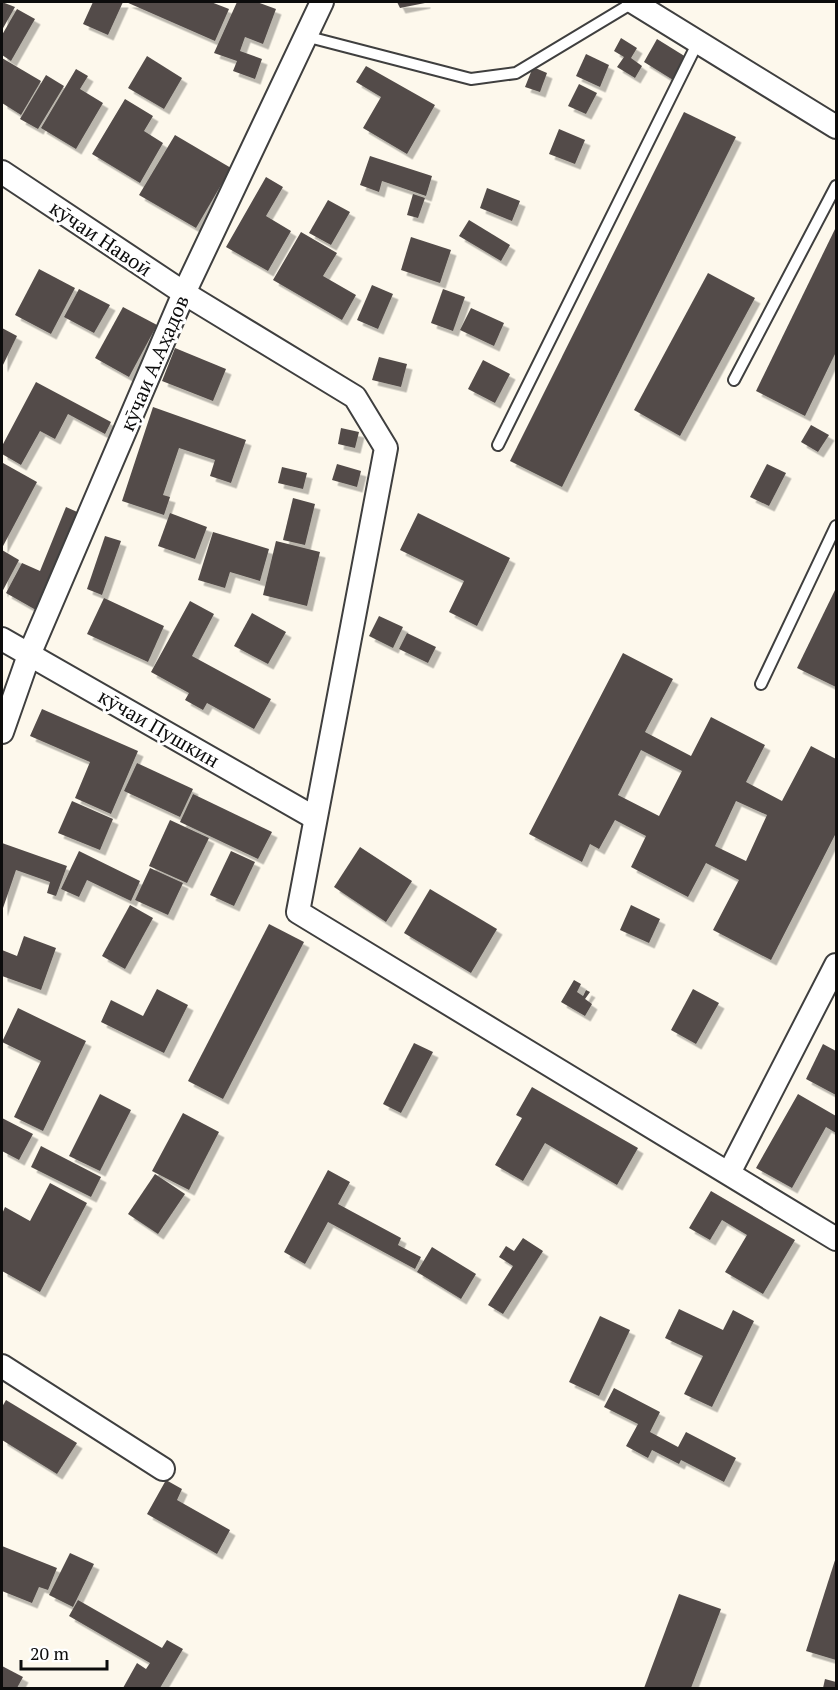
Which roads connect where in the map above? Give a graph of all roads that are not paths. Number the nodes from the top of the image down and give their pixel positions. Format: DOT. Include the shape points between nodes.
graph roads {
  1 [pos="322,2"];
  2 [pos="633,2"];
  3 [pos="305,36"];
  4 [pos="699,42"];
  5 [pos="837,127"];
  6 [pos="2,172"];
  7 [pos="837,186"];
  8 [pos="184,293"];
  9 [pos="734,380"];
  10 [pos="498,445"];
  11 [pos="837,526"];
  12 [pos="2,639"];
  13 [pos="29,655"];
  14 [pos="761,684"];
  15 [pos="2,732"];
  16 [pos="315,818"];
  17 [pos="837,965"];
  18 [pos="729,1173"];
  19 [pos="837,1239"];
  20 [pos="2,1366"];
  21 [pos="163,1469"];
  1 -- 3 [label="street, кӯчаи А.Аҳадов"];
  2 -- 3 [label="lane" via="516,73 471,79"];
  2 -- 4 [label="street"];
  3 -- 8 [label="street, кӯчаи А.Аҳадов"];
  4 -- 5 [label="street"];
  4 -- 10 [label="lane"];
  6 -- 8 [label="street, кӯчаи Навоӣ"];
  7 -- 9 [label="lane"];
  8 -- 13 [label="street, кӯчаи А.Аҳадов"];
  8 -- 16 [label="street, кӯчаи Навоӣ" via="355,397 386,448"];
  11 -- 14 [label="lane"];
  12 -- 13 [label="street, кӯчаи Пушкин"];
  13 -- 15 [label="street, кӯчаи А.Аҳадов"];
  13 -- 16 [label="street, кӯчаи Пушкин"];
  16 -- 18 [label="street" via="298,912"];
  17 -- 18 [label="street"];
  18 -- 19 [label="street"];
  20 -- 21 [label="street"];
}
